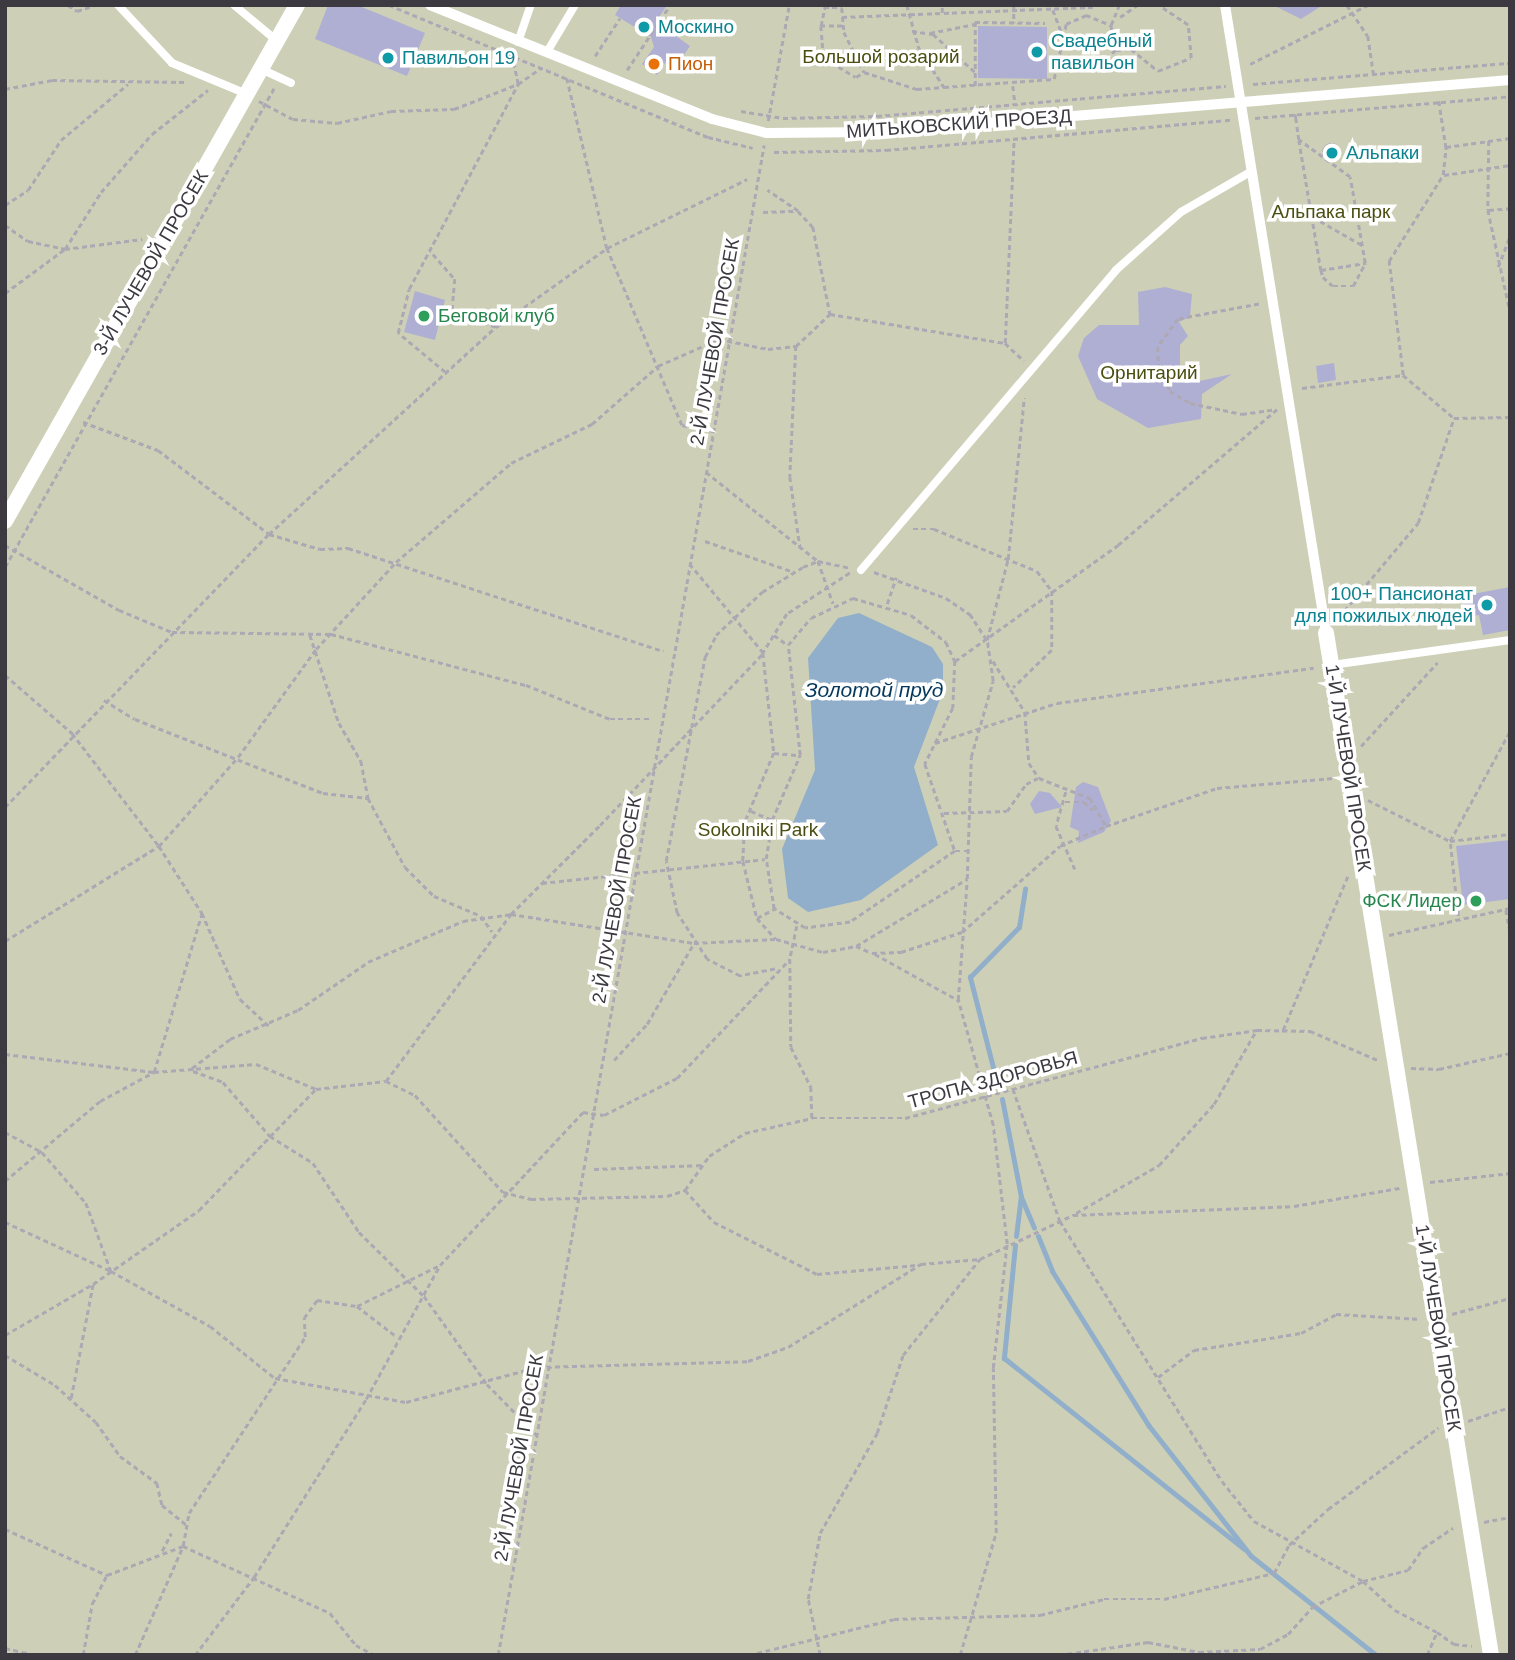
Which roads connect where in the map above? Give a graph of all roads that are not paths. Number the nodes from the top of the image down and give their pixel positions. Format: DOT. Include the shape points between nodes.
graph roads {
  1 [pos="118,5"];
  2 [pos="234,5"];
  3 [pos="297,5"];
  4 [pos="430,5"];
  5 [pos="531,5"];
  6 [pos="575,5"];
  7 [pos="1225,5"];
  8 [pos="277,41"];
  9 [pos="518,42"];
  10 [pos="547,52"];
  11 [pos="261,69"];
  12 [pos="1510,80"];
  13 [pos="291,83"];
  14 [pos="247,94"];
  15 [pos="1241,102"];
  16 [pos="1252,171"];
  17 [pos="5,521"];
  18 [pos="861,570"];
  19 [pos="1326,633"];
  20 [pos="1510,640"];
  21 [pos="1332,665"];
  22 [pos="1490,1648"];
  1 -- 14 [label="lane" via="172,63"];
  2 -- 8 [label="lane"];
  3 -- 8 [label="street, 3-Й ЛУЧЕВОЙ ПРОСЕК"];
  4 -- 9 [label="street, МИТЬКОВСКИЙ ПРОЕЗД"];
  5 -- 9 [label="lane"];
  6 -- 10 [label="lane"];
  7 -- 15 [label="street, 1-Й ЛУЧЕВОЙ ПРОСЕК"];
  8 -- 11 [label="street, 3-Й ЛУЧЕВОЙ ПРОСЕК"];
  9 -- 10 [label="street, МИТЬКОВСКИЙ ПРОЕЗД"];
  10 -- 15 [label="street, МИТЬКОВСКИЙ ПРОЕЗД" via="712,119 766,133 879,132"];
  11 -- 13 [label="lane"];
  11 -- 14 [label="street, 3-Й ЛУЧЕВОЙ ПРОСЕК"];
  12 -- 15 [label="street, МИТЬКОВСКИЙ ПРОЕЗД"];
  14 -- 17 [label="street, 3-Й ЛУЧЕВОЙ ПРОСЕК"];
  15 -- 16 [label="street, 1-Й ЛУЧЕВОЙ ПРОСЕК"];
  16 -- 18 [label="lane" via="1181,212 1135,253"];
  16 -- 19 [label="street, 1-Й ЛУЧЕВОЙ ПРОСЕК"];
  19 -- 21 [label="street, 1-Й ЛУЧЕВОЙ ПРОСЕК"];
  20 -- 21 [label="lane"];
  21 -- 22 [label="street, 1-Й ЛУЧЕВОЙ ПРОСЕК"];
}
